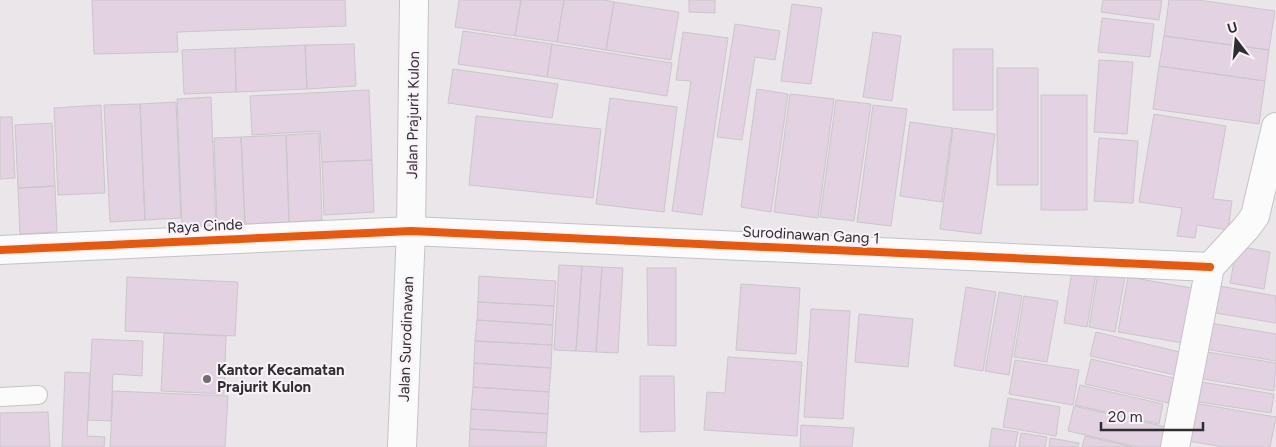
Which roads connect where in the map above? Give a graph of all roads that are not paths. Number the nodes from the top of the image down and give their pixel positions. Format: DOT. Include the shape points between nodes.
graph roads {
  1 [pos="414,0"];
  2 [pos="1276,127"];
  3 [pos="411,231"];
  4 [pos="0,250"];
  5 [pos="1210,266"];
  6 [pos="38,395"];
  7 [pos="0,397"];
  8 [pos="402,447"];
  9 [pos="1175,447"];
  1 -- 3 [label="street, Jalan Prajurit Kulon"];
  2 -- 5 [label="street" via="1255,216"];
  3 -- 4 [label="street, Raya Cinde"];
  3 -- 5 [label="street, Surodinawan Gang 1"];
  3 -- 8 [label="street, Jalan Surodinawan"];
  5 -- 9 [label="street"];
  6 -- 7 [label="lane"];
}
